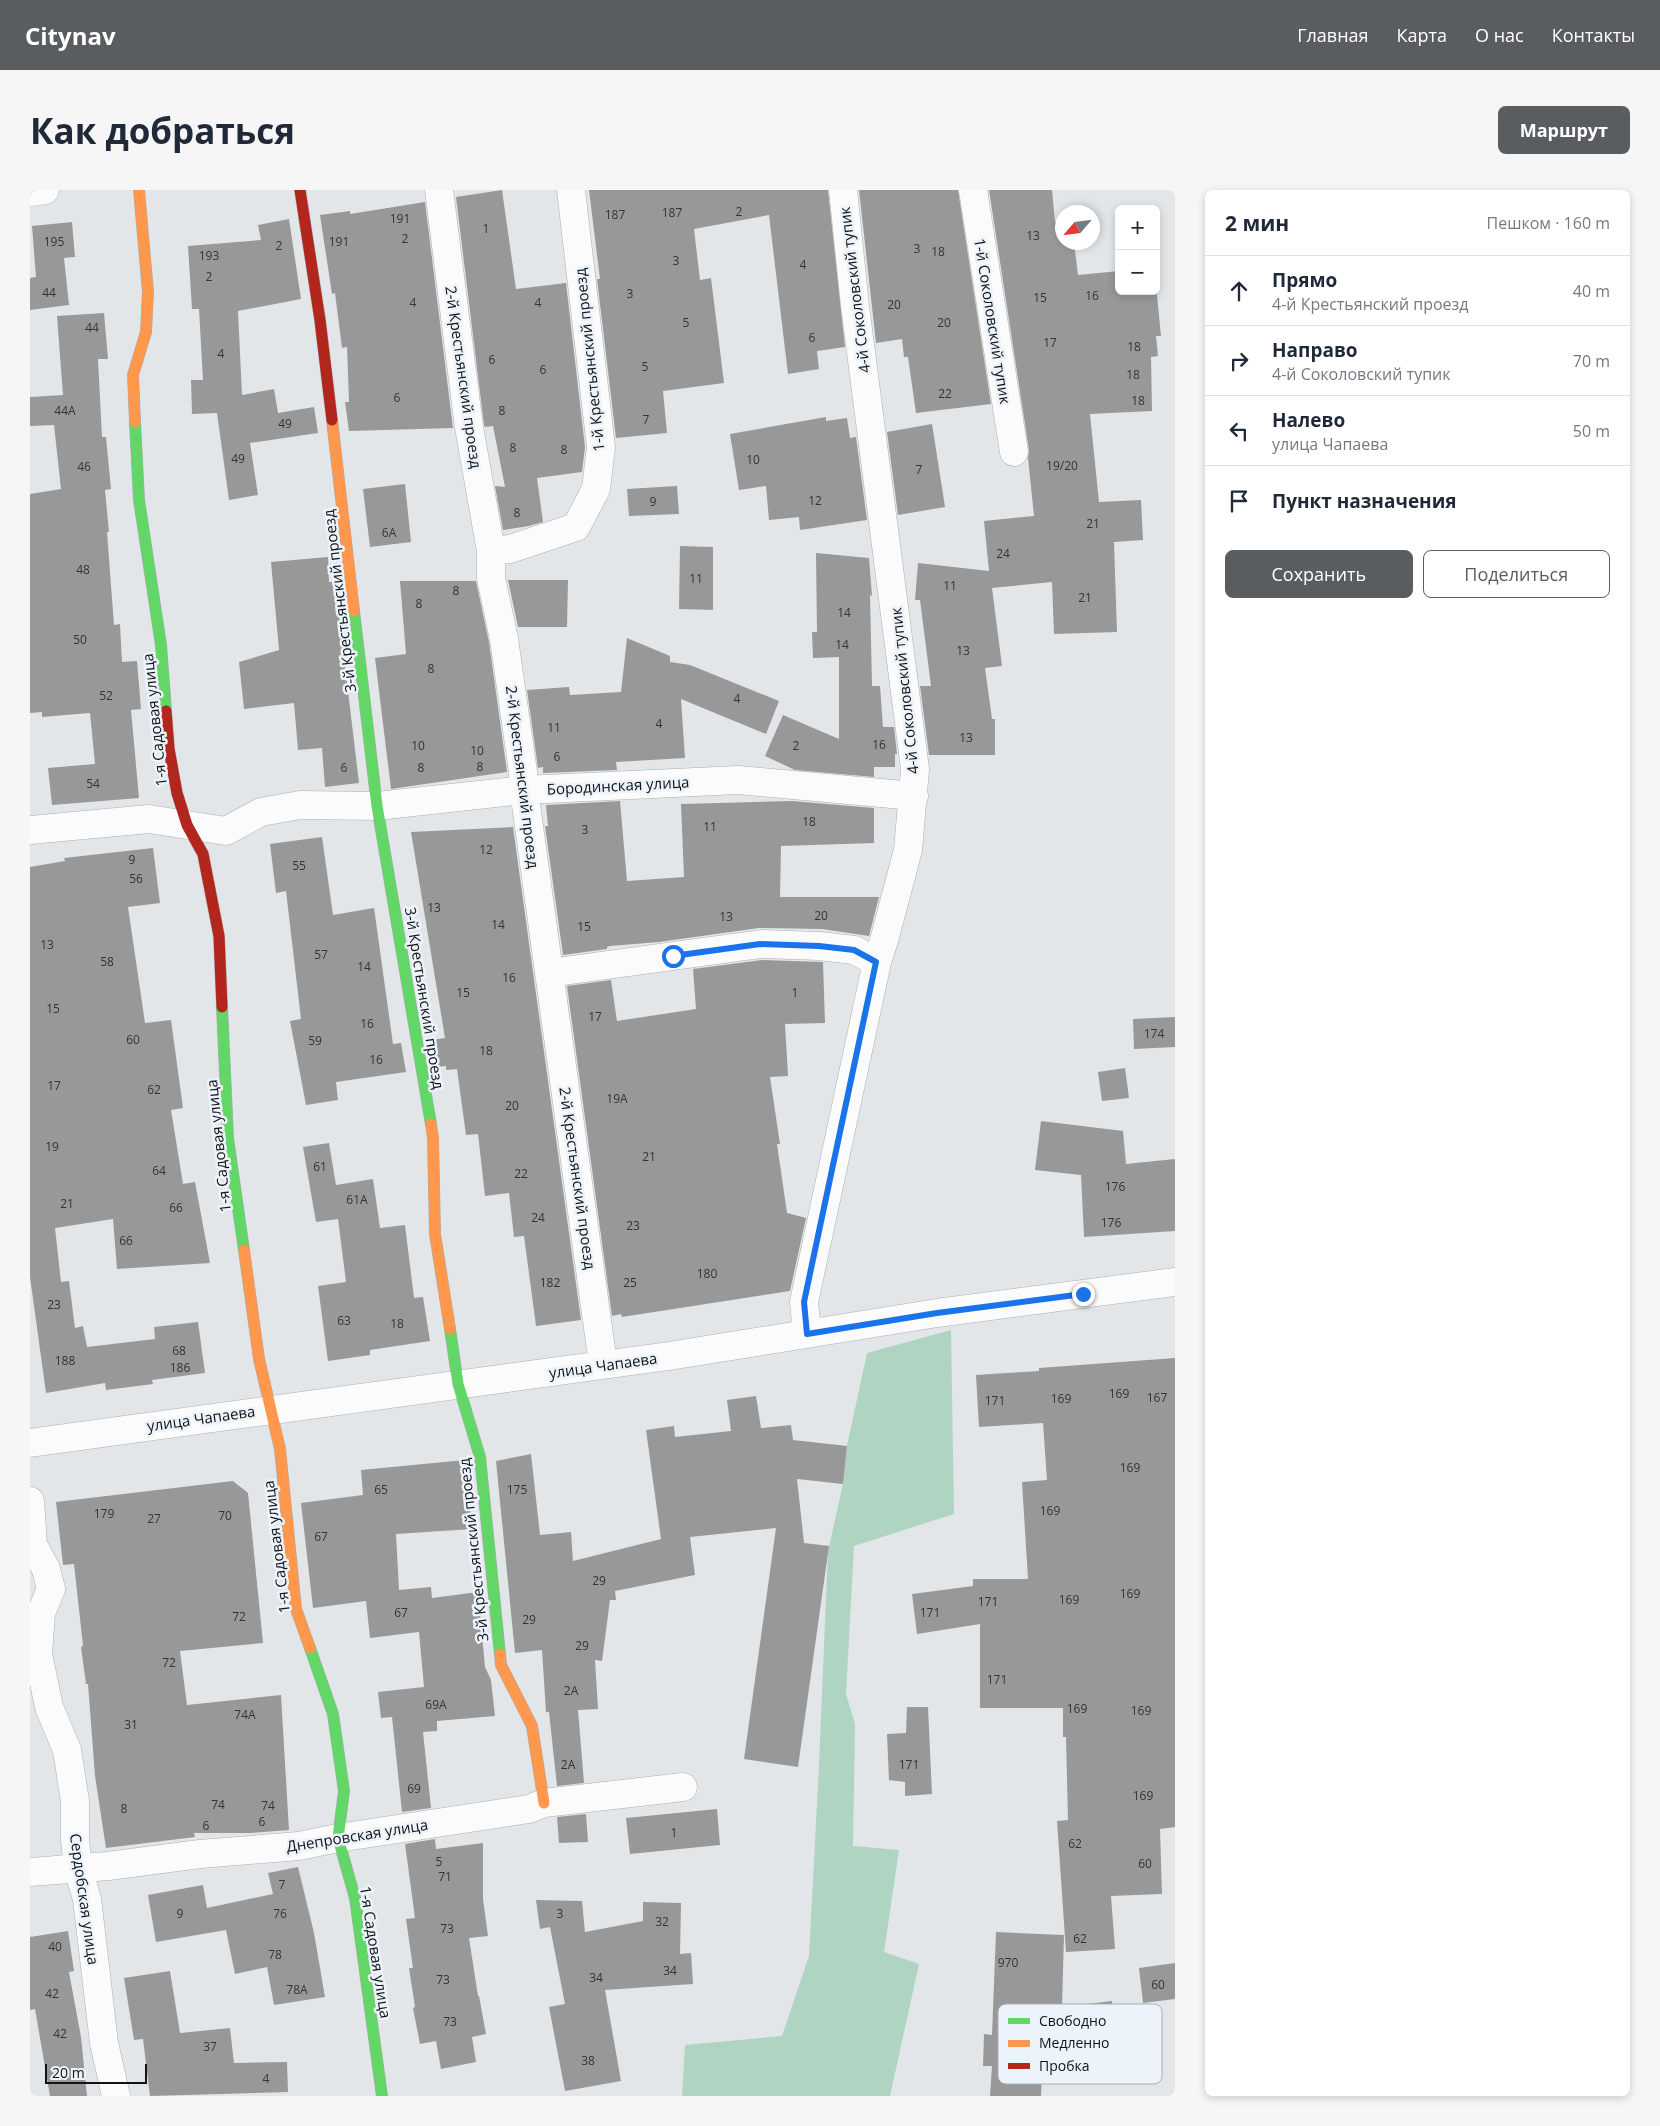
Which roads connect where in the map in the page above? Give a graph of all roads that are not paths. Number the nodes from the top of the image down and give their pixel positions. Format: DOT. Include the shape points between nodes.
graph roads {
  1 [pos="46,190"];
  2 [pos="139,190"];
  3 [pos="300,190"];
  4 [pos="439,190"];
  5 [pos="571,190"];
  6 [pos="843,190"];
  7 [pos="973,190"];
  8 [pos="30,192"];
  9 [pos="1014,452"];
  10 [pos="491,551"];
  11 [pos="524,790"];
  12 [pos="914,796"];
  13 [pos="377,806"];
  14 [pos="187,825"];
  15 [pos="30,830"];
  16 [pos="876,962"];
  17 [pos="549,973"];
  18 [pos="1175,1282"];
  19 [pos="807,1334"];
  20 [pos="603,1364"];
  21 [pos="458,1384"];
  22 [pos="269,1409"];
  23 [pos="30,1443"];
  24 [pos="30,1501"];
  25 [pos="683,1787"];
  26 [pos="544,1803"];
  27 [pos="338,1838"];
  28 [pos="78,1869"];
  29 [pos="30,1872"];
  30 [pos="116,2096"];
  31 [pos="382,2096"];
  1 -- 8 [label="street"];
  2 -- 14 [label="street, 1-я Садовая улица" via="148,292 146,332 133,375 138,500 161,645 169,748"];
  3 -- 13 [label="street, 3-й Крестьянский проезд" via="322,340"];
  4 -- 10 [label="street, 2-й Крестьянский проезд" via="470,427"];
  5 -- 10 [label="street, 1-й Крестьянский проезд" via="601,447 596,489 576,527 510,549"];
  6 -- 12 [label="street, 4-й Соколовский тупик" via="915,769"];
  7 -- 9 [label="street, 1-й Соколовский тупик"];
  10 -- 11 [label="street, 2-й Крестьянский проезд" via="491,578 504,639"];
  11 -- 12 [label="street, Бородинская улица" via="738,780"];
  11 -- 13 [label="street, Бородинская улица"];
  11 -- 17 [label="street, 2-й Крестьянский проезд"];
  12 -- 16 [label="street, 4-й Соколовский тупик" via="908,850"];
  13 -- 14 [label="street, Бородинская улица" via="300,805 261,812 226,831"];
  13 -- 21 [label="street, 3-й Крестьянский проезд" via="432,1138 435,1234"];
  14 -- 15 [label="street, Бородинская улица" via="149,820"];
  14 -- 22 [label="street, 1-я Садовая улица" via="203,854 219,936 228,1138"];
  16 -- 17 [label="street" via="854,950 760,944"];
  16 -- 19 [label="street, 4-й Соколовский тупик" via="804,1302"];
  17 -- 20 [label="street, 2-й Крестьянский проезд"];
  18 -- 19 [label="street, улица Чапаева" via="937,1313"];
  19 -- 20 [label="street, улица Чапаева"];
  20 -- 21 [label="street, улица Чапаева"];
  21 -- 22 [label="street, улица Чапаева"];
  21 -- 26 [label="street, 3-й Крестьянский проезд" via="480,1458 501,1665 532,1726"];
  22 -- 23 [label="street, улица Чапаева"];
  22 -- 27 [label="street, 1-я Садовая улица" via="280,1449 296,1609 334,1714 344,1790"];
  24 -- 28 [label="street, Сердобская улица" via="33,1545 46,1569 51,1589 41,1613 38,1654 49,1707 67,1750 75,1801"];
  25 -- 26 [label="street, Днепровская улица"];
  26 -- 27 [label="street, Днепровская улица" via="529,1809"];
  27 -- 28 [label="street, Днепровская улица" via="299,1846"];
  27 -- 31 [label="street, 1-я Садовая улица" via="355,1898"];
  28 -- 29 [label="street, Днепровская улица"];
  28 -- 30 [label="street, Сердобская улица" via="87,1899 104,2042"];
}
